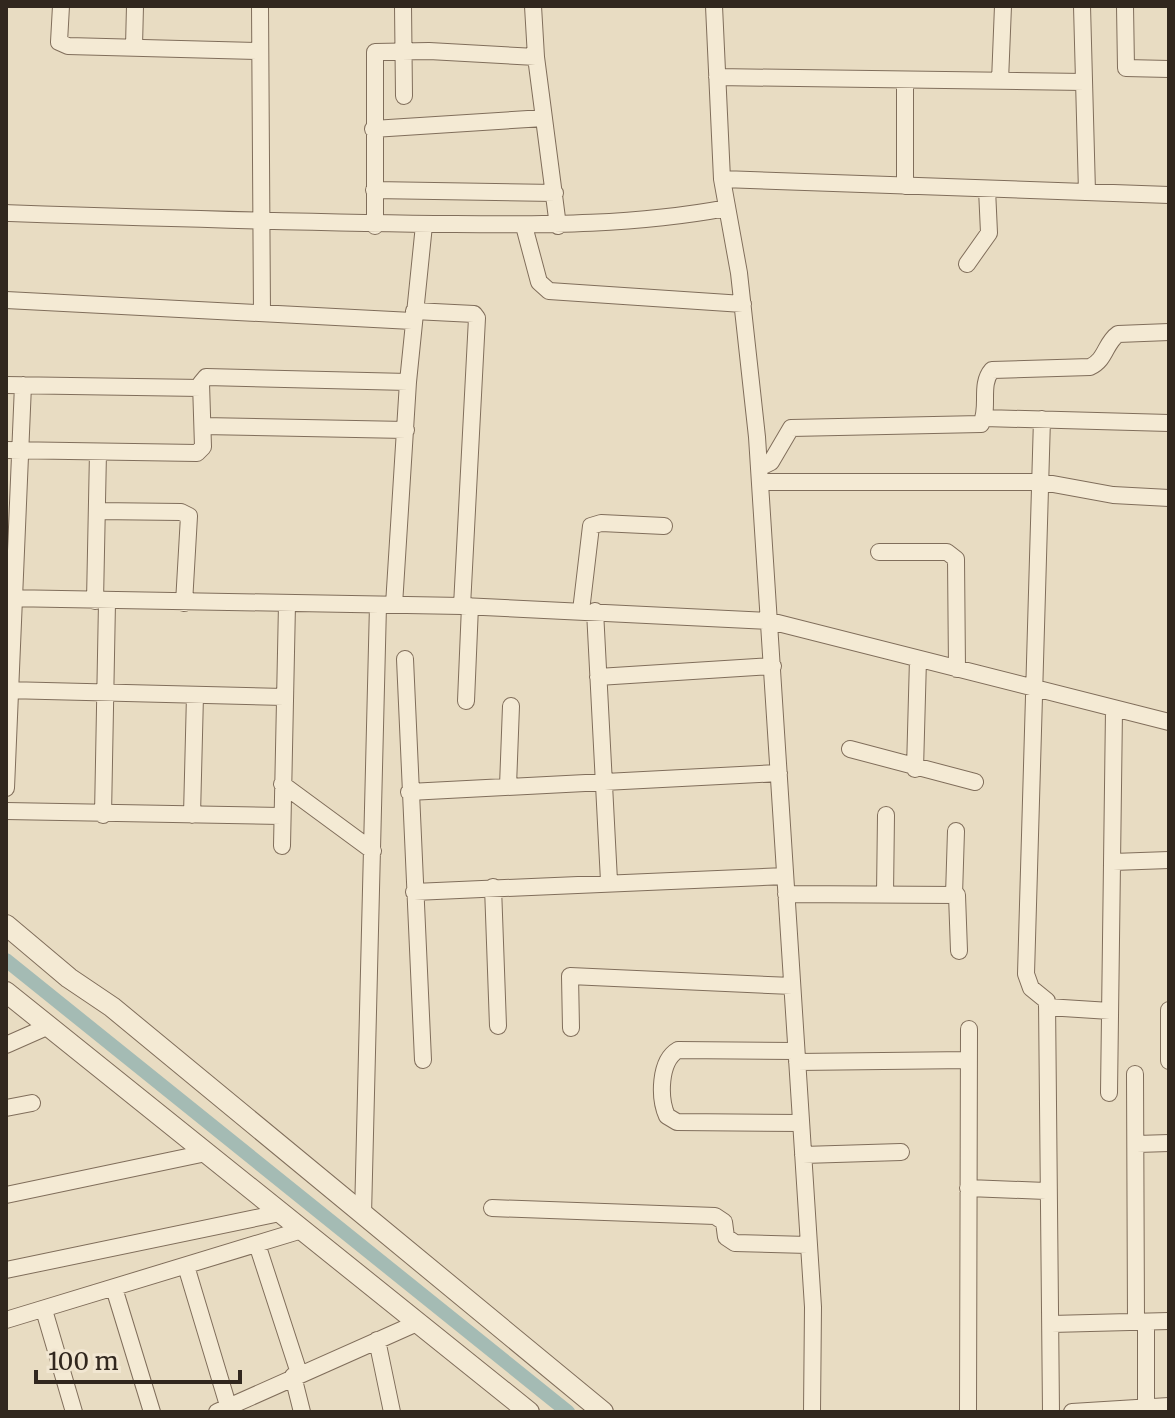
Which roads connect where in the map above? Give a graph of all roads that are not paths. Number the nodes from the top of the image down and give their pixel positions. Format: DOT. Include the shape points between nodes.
graph roads {
  1 [pos="61,6"];
  2 [pos="135,6"];
  3 [pos="260,6"];
  4 [pos="403,6"];
  5 [pos="533,6"];
  6 [pos="714,6"];
  7 [pos="1003,6"];
  8 [pos="1082,6"];
  9 [pos="1125,6"];
  10 [pos="134,46"];
  11 [pos="260,51"];
  12 [pos="403,52"];
  13 [pos="536,57"];
  14 [pos="1169,69"];
  15 [pos="717,77"];
  16 [pos="905,80"];
  17 [pos="1000,81"];
  18 [pos="1084,82"];
  19 [pos="404,96"];
  20 [pos="544,118"];
  21 [pos="373,129"];
  22 [pos="722,179"];
  23 [pos="905,186"];
  24 [pos="987,189"];
  25 [pos="374,190"];
  26 [pos="1087,192"];
  27 [pos="555,193"];
  28 [pos="1169,195"];
  29 [pos="727,208"];
  30 [pos="6,213"];
  31 [pos="259,221"];
  32 [pos="424,225"];
  33 [pos="375,226"];
  34 [pos="524,226"];
  35 [pos="558,226"];
  36 [pos="967,264"];
  37 [pos="6,300"];
  38 [pos="743,304"];
  39 [pos="262,313"];
  40 [pos="413,316"];
  41 [pos="1169,332"];
  42 [pos="408,382"];
  43 [pos="14,385"];
  44 [pos="201,388"];
  45 [pos="984,418"];
  46 [pos="1042,419"];
  47 [pos="1169,423"];
  48 [pos="203,426"];
  49 [pos="406,430"];
  50 [pos="12,450"];
  51 [pos="98,452"];
  52 [pos="760,475"];
  53 [pos="1042,482"];
  54 [pos="1169,498"];
  55 [pos="97,511"];
  56 [pos="664,526"];
  57 [pos="879,552"];
  58 [pos="10,598"];
  59 [pos="101,602"];
  60 [pos="184,603"];
  61 [pos="287,604"];
  62 [pos="386,605"];
  63 [pos="466,606"];
  64 [pos="588,611"];
  65 [pos="770,621"];
  66 [pos="405,659"];
  67 [pos="918,659"];
  68 [pos="773,666"];
  69 [pos="957,669"];
  70 [pos="598,677"];
  71 [pos="1035,689"];
  72 [pos="8,690"];
  73 [pos="105,693"];
  74 [pos="195,695"];
  75 [pos="284,697"];
  76 [pos="466,701"];
  77 [pos="511,706"];
  78 [pos="1114,710"];
  79 [pos="1169,722"];
  80 [pos="850,749"];
  81 [pos="915,769"];
  82 [pos="779,773"];
  83 [pos="604,781"];
  84 [pos="975,782"];
  85 [pos="282,784"];
  86 [pos="508,786"];
  87 [pos="6,788"];
  88 [pos="409,792"];
  89 [pos="6,811"];
  90 [pos="103,815"];
  91 [pos="192,815"];
  92 [pos="886,815"];
  93 [pos="281,816"];
  94 [pos="956,831"];
  95 [pos="282,846"];
  96 [pos="373,851"];
  97 [pos="1169,860"];
  98 [pos="1113,862"];
  99 [pos="785,876"];
  100 [pos="609,881"];
  101 [pos="493,887"];
  102 [pos="414,892"];
  103 [pos="786,894"];
  104 [pos="885,894"];
  105 [pos="954,895"];
  106 [pos="6,925"];
  107 [pos="959,951"];
  108 [pos="792,986"];
  109 [pos="6,992"];
  110 [pos="1047,1007"];
  111 [pos="1169,1010"];
  112 [pos="1110,1011"];
  113 [pos="49,1026"];
  114 [pos="498,1026"];
  115 [pos="571,1028"];
  116 [pos="969,1029"];
  117 [pos="6,1045"];
  118 [pos="796,1056"];
  119 [pos="423,1060"];
  120 [pos="969,1060"];
  121 [pos="1169,1061"];
  122 [pos="1135,1074"];
  123 [pos="1109,1093"];
  124 [pos="32,1103"];
  125 [pos="6,1108"];
  126 [pos="801,1123"];
  127 [pos="1169,1143"];
  128 [pos="1137,1144"];
  129 [pos="901,1152"];
  130 [pos="206,1153"];
  131 [pos="803,1155"];
  132 [pos="968,1188"];
  133 [pos="1046,1191"];
  134 [pos="6,1195"];
  135 [pos="492,1208"];
  136 [pos="280,1213"];
  137 [pos="363,1215"];
  138 [pos="302,1230"];
  139 [pos="257,1244"];
  140 [pos="808,1245"];
  141 [pos="186,1266"];
  142 [pos="6,1270"];
  143 [pos="114,1288"];
  144 [pos="44,1310"];
  145 [pos="6,1320"];
  146 [pos="1169,1321"];
  147 [pos="1141,1322"];
  148 [pos="417,1323"];
  149 [pos="1051,1324"];
  150 [pos="377,1340"];
  151 [pos="296,1374"];
  152 [pos="1146,1405"];
  153 [pos="1169,1406"];
  154 [pos="225,1410"];
  155 [pos="74,1412"];
  156 [pos="152,1412"];
  157 [pos="302,1412"];
  158 [pos="392,1412"];
  159 [pos="529,1412"];
  160 [pos="603,1412"];
  161 [pos="812,1412"];
  162 [pos="968,1412"];
  163 [pos="1051,1412"];
  164 [pos="1072,1412"];
  1 -- 10 [label="street" via="63,45"];
  2 -- 10 [label="street"];
  3 -- 11 [label="street"];
  4 -- 12 [label="street"];
  5 -- 13 [label="street"];
  6 -- 15 [label="street"];
  7 -- 17 [label="street"];
  8 -- 18 [label="street"];
  9 -- 14 [label="street" via="1126,68"];
  10 -- 11 [label="street"];
  11 -- 31 [label="street"];
  12 -- 13 [label="street"];
  12 -- 19 [label="street"];
  12 -- 21 [label="street" via="375,52"];
  13 -- 20 [label="street"];
  15 -- 16 [label="street"];
  15 -- 22 [label="street"];
  16 -- 17 [label="street"];
  16 -- 23 [label="street"];
  17 -- 18 [label="street"];
  18 -- 26 [label="street"];
  20 -- 21 [label="street"];
  20 -- 27 [label="street"];
  21 -- 25 [label="street"];
  22 -- 23 [label="street"];
  22 -- 29 [label="street"];
  23 -- 24 [label="street"];
  24 -- 26 [label="street"];
  24 -- 36 [label="street" via="989,233"];
  25 -- 27 [label="street"];
  25 -- 33 [label="street"];
  26 -- 28 [label="street"];
  27 -- 35 [label="street"];
  29 -- 35 [label="street" via="652,221"];
  29 -- 38 [label="street"];
  30 -- 31 [label="street"];
  31 -- 33 [label="street"];
  31 -- 39 [label="street"];
  32 -- 33 [label="street"];
  32 -- 34 [label="street"];
  32 -- 40 [label="street"];
  34 -- 35 [label="street"];
  34 -- 38 [label="street" via="539,282 549,291"];
  37 -- 39 [label="street"];
  38 -- 52 [label="street"];
  39 -- 40 [label="street"];
  40 -- 42 [label="street"];
  40 -- 63 [label="street" via="477,318"];
  41 -- 45 [label="street" via="1118,334 1090,367 992,370 985,380"];
  42 -- 44 [label="street" via="206,377"];
  42 -- 49 [label="street"];
  43 -- 44 [label="street"];
  43 -- 50 [label="street"];
  44 -- 48 [label="street"];
  45 -- 46 [label="street"];
  45 -- 52 [label="street" via="975,425 791,428"];
  46 -- 47 [label="street"];
  46 -- 53 [label="street"];
  48 -- 49 [label="street"];
  48 -- 51 [label="street" via="203,447 197,453"];
  49 -- 62 [label="street"];
  50 -- 51 [label="street"];
  50 -- 58 [label="street"];
  51 -- 55 [label="street"];
  52 -- 53 [label="street"];
  52 -- 65 [label="street"];
  53 -- 54 [label="street" via="1113,495"];
  53 -- 71 [label="street"];
  55 -- 59 [label="street"];
  55 -- 60 [label="street" via="189,516"];
  56 -- 64 [label="street" via="591,526"];
  57 -- 69 [label="street" via="947,552 956,559"];
  58 -- 59 [label="street"];
  58 -- 72 [label="street"];
  59 -- 60 [label="street"];
  59 -- 73 [label="street"];
  60 -- 61 [label="street"];
  61 -- 62 [label="street"];
  61 -- 75 [label="street"];
  62 -- 63 [label="street"];
  62 -- 96 [label="street"];
  63 -- 64 [label="street"];
  63 -- 76 [label="street"];
  64 -- 65 [label="street"];
  64 -- 70 [label="street"];
  65 -- 67 [label="street"];
  65 -- 68 [label="street"];
  66 -- 88 [label="street"];
  67 -- 69 [label="street"];
  67 -- 81 [label="street"];
  68 -- 70 [label="street"];
  68 -- 82 [label="street"];
  69 -- 71 [label="street"];
  70 -- 83 [label="street"];
  71 -- 78 [label="street"];
  71 -- 110 [label="street" via="1026,974"];
  72 -- 73 [label="street"];
  72 -- 87 [label="street"];
  73 -- 74 [label="street"];
  73 -- 90 [label="street"];
  74 -- 75 [label="street"];
  74 -- 91 [label="street"];
  75 -- 85 [label="street"];
  77 -- 86 [label="street"];
  78 -- 79 [label="street"];
  78 -- 98 [label="street"];
  80 -- 81 [label="street"];
  81 -- 84 [label="street"];
  82 -- 83 [label="street"];
  82 -- 99 [label="street"];
  83 -- 86 [label="street"];
  83 -- 100 [label="street"];
  85 -- 93 [label="street"];
  85 -- 96 [label="street"];
  86 -- 88 [label="street"];
  88 -- 102 [label="street"];
  89 -- 90 [label="street"];
  90 -- 91 [label="street"];
  91 -- 93 [label="street"];
  92 -- 104 [label="street"];
  93 -- 95 [label="street"];
  94 -- 105 [label="street"];
  96 -- 137 [label="street"];
  97 -- 98 [label="street"];
  98 -- 112 [label="street"];
  99 -- 100 [label="street"];
  99 -- 103 [label="street"];
  100 -- 101 [label="street"];
  101 -- 102 [label="street"];
  101 -- 114 [label="street"];
  102 -- 119 [label="street"];
  103 -- 104 [label="street"];
  103 -- 108 [label="street"];
  104 -- 105 [label="street"];
  105 -- 107 [label="street" via="960,900"];
  106 -- 137 [label="street"];
  108 -- 115 [label="street" via="570,976"];
  108 -- 118 [label="street"];
  109 -- 113 [label="street"];
  110 -- 112 [label="street"];
  110 -- 133 [label="street"];
  111 -- 121 [label="street"];
  112 -- 123 [label="street"];
  113 -- 117 [label="street"];
  113 -- 130 [label="street"];
  116 -- 120 [label="street"];
  118 -- 120 [label="street"];
  118 -- 126 [label="street"];
  118 -- 126 [label="street" via="678,1050 664,1066 664,1100 667,1116 677,1122"];
  120 -- 132 [label="street"];
  122 -- 128 [label="street"];
  124 -- 125 [label="street"];
  126 -- 131 [label="street"];
  127 -- 128 [label="street"];
  128 -- 147 [label="street"];
  129 -- 131 [label="street"];
  130 -- 134 [label="street"];
  130 -- 136 [label="street"];
  131 -- 140 [label="street"];
  132 -- 133 [label="street"];
  132 -- 162 [label="street"];
  133 -- 149 [label="street"];
  135 -- 140 [label="street" via="715,1216 735,1243"];
  136 -- 138 [label="street"];
  136 -- 142 [label="street"];
  137 -- 160 [label="street"];
  138 -- 139 [label="street"];
  138 -- 148 [label="street"];
  139 -- 141 [label="street"];
  139 -- 151 [label="street"];
  140 -- 161 [label="street"];
  141 -- 143 [label="street"];
  141 -- 154 [label="street"];
  143 -- 144 [label="street"];
  143 -- 156 [label="street"];
  144 -- 145 [label="street"];
  144 -- 155 [label="street"];
  146 -- 147 [label="street"];
  147 -- 149 [label="street"];
  147 -- 152 [label="street"];
  148 -- 150 [label="street"];
  148 -- 159 [label="street"];
  149 -- 163 [label="street"];
  150 -- 151 [label="street"];
  150 -- 158 [label="street"];
  151 -- 154 [label="street"];
  151 -- 157 [label="street"];
  152 -- 153 [label="street"];
  152 -- 164 [label="street"];
}
